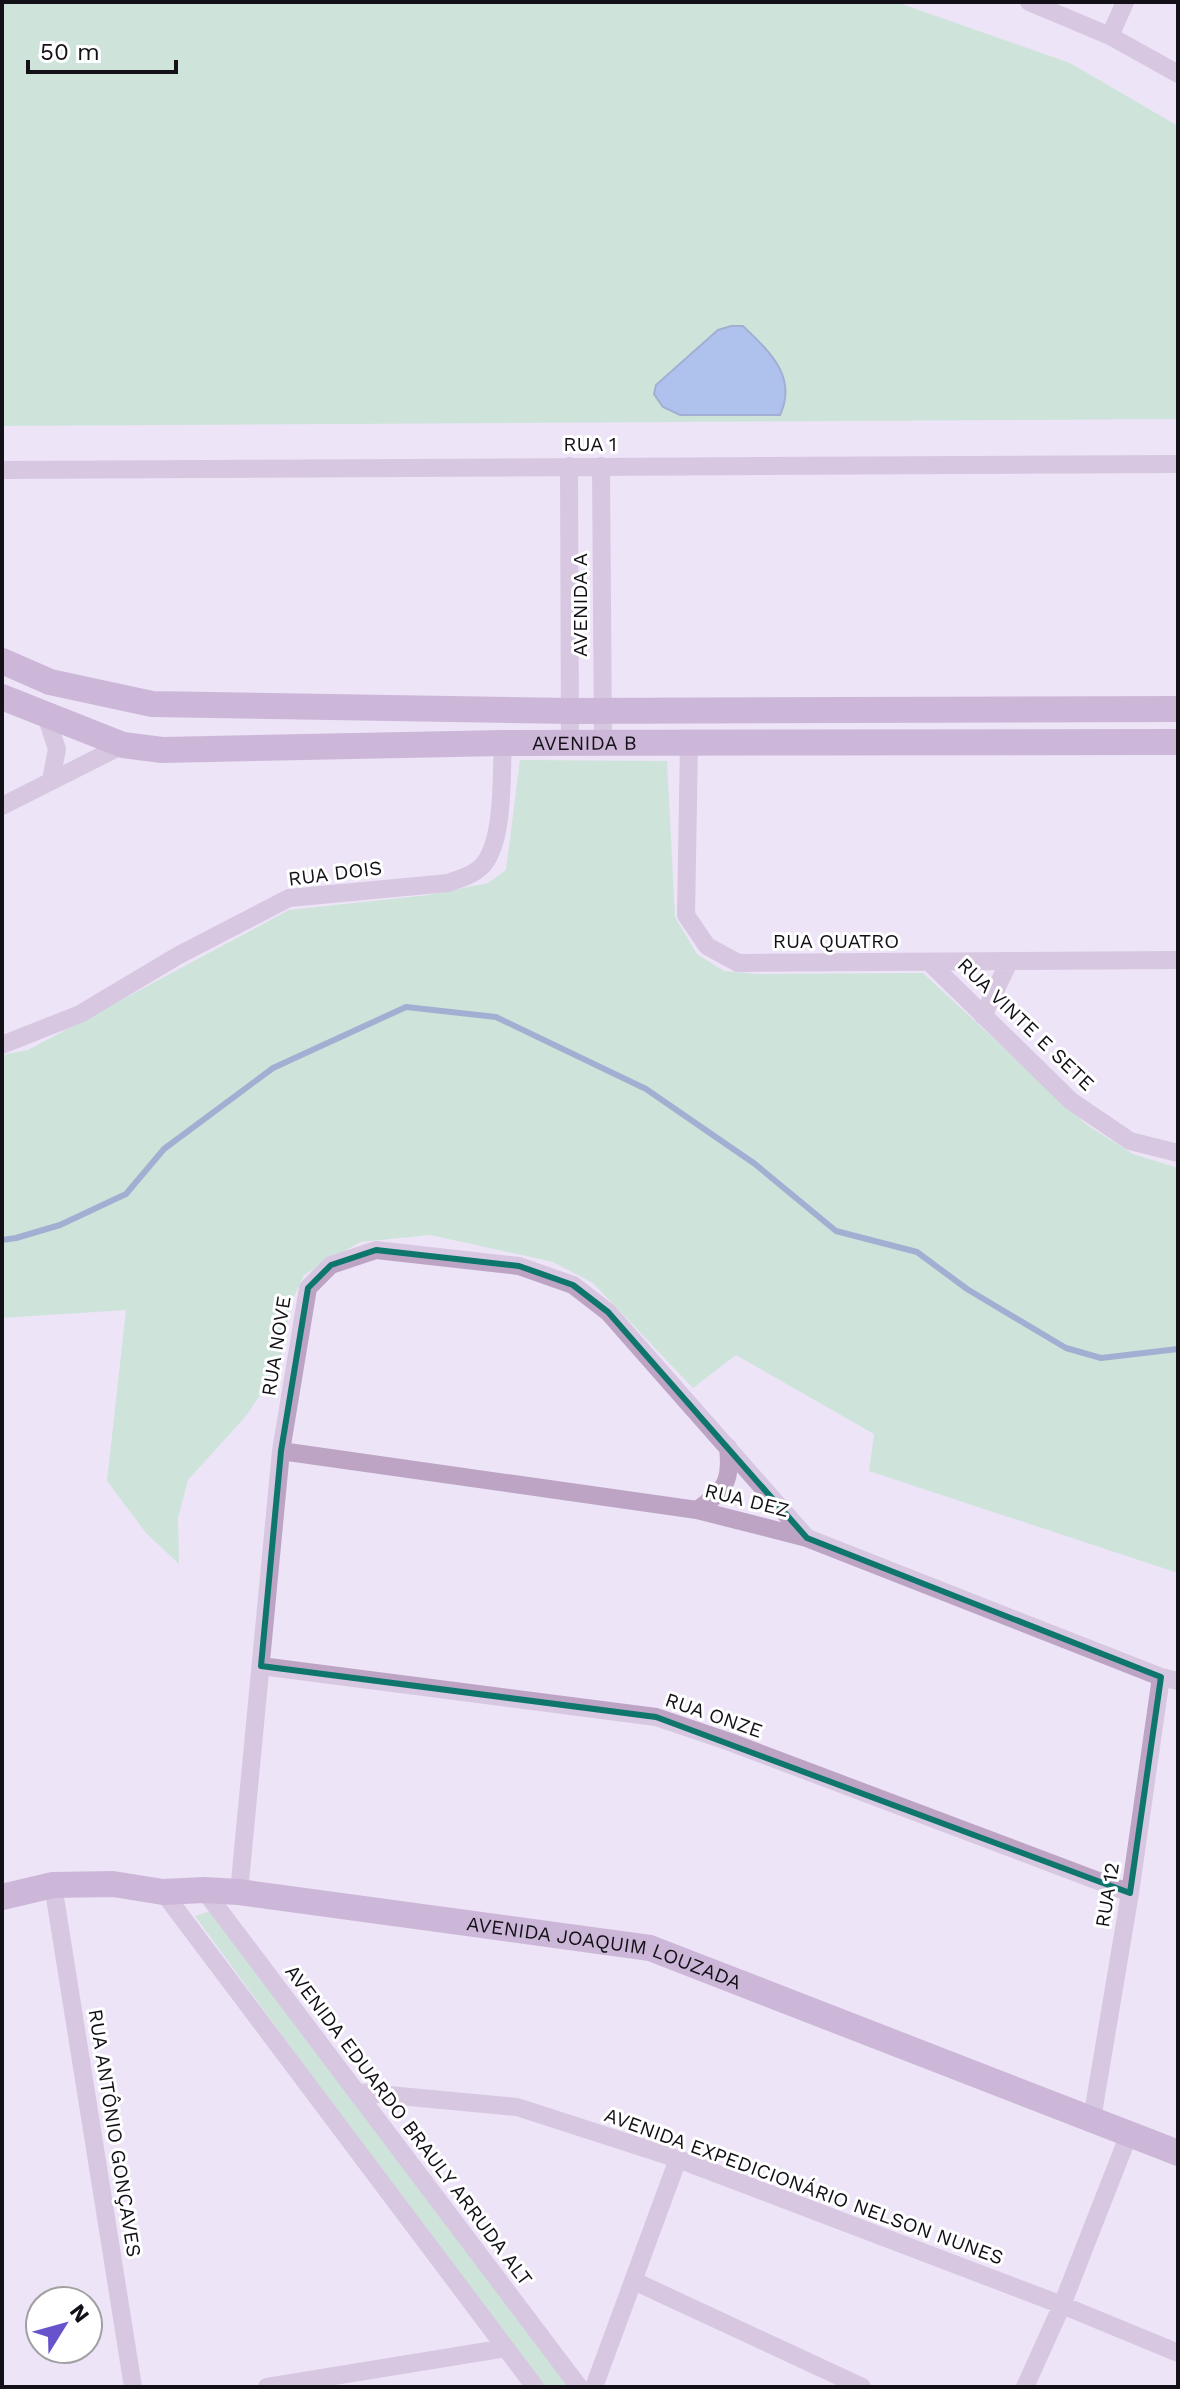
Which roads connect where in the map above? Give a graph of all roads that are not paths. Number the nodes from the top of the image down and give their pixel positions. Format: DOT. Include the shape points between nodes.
graph roads {
  1 [pos="1029,2"];
  2 [pos="1125,2"];
  3 [pos="1110,36"];
  4 [pos="1178,74"];
  5 [pos="1178,464"];
  6 [pos="569,466"];
  7 [pos="601,466"];
  8 [pos="2,470"];
  9 [pos="2,661"];
  10 [pos="2,697"];
  11 [pos="1178,709"];
  12 [pos="570,711"];
  13 [pos="603,711"];
  14 [pos="46,716"];
  15 [pos="1178,742"];
  16 [pos="503,743"];
  17 [pos="570,743"];
  18 [pos="603,743"];
  19 [pos="689,743"];
  20 [pos="123,745"];
  21 [pos="51,780"];
  22 [pos="2,806"];
  23 [pos="1178,960"];
  24 [pos="1009,962"];
  25 [pos="930,963"];
  26 [pos="983,1016"];
  27 [pos="2,1045"];
  28 [pos="1178,1153"];
  29 [pos="728,1447"];
  30 [pos="281,1451"];
  31 [pos="697,1510"];
  32 [pos="807,1538"];
  33 [pos="261,1666"];
  34 [pos="1170,1679"];
  35 [pos="53,1885"];
  36 [pos="204,1890"];
  37 [pos="163,1892"];
  38 [pos="239,1892"];
  39 [pos="1130,1893"];
  40 [pos="2,1897"];
  41 [pos="357,2092"];
  42 [pos="1092,2119"];
  43 [pos="1129,2134"];
  44 [pos="1178,2153"];
  45 [pos="678,2159"];
  46 [pos="634,2281"];
  47 [pos="1062,2305"];
  48 [pos="506,2348"];
  49 [pos="1178,2353"];
  50 [pos="133,2387"];
  51 [pos="267,2387"];
  52 [pos="535,2387"];
  53 [pos="579,2387"];
  54 [pos="594,2387"];
  55 [pos="862,2387"];
  56 [pos="1025,2387"];
  1 -- 3 [label="street"];
  2 -- 3 [label="street"];
  3 -- 4 [label="street"];
  5 -- 7 [label="street, RUA 1"];
  6 -- 7 [label="street, RUA 1"];
  6 -- 8 [label="street, RUA 1"];
  6 -- 12 [label="street, AVENIDA A"];
  7 -- 13 [label="street, AVENIDA A"];
  9 -- 12 [label="street, AVENIDA B" via="50,682 152,704"];
  10 -- 14 [label="street, AVENIDA B"];
  11 -- 13 [label="street, AVENIDA B"];
  12 -- 13 [label="street, AVENIDA B"];
  12 -- 17 [label="street, AVENIDA A"];
  13 -- 18 [label="street, AVENIDA A"];
  14 -- 20 [label="street, AVENIDA B"];
  14 -- 21 [label="street" via="57,749"];
  15 -- 19 [label="street, AVENIDA B"];
  16 -- 17 [label="street, AVENIDA B"];
  16 -- 20 [label="street, AVENIDA B" via="162,750"];
  16 -- 27 [label="street, RUA DOIS" via="496,840 485,864 469,876 448,883 289,898 80,1014"];
  17 -- 18 [label="street, AVENIDA B"];
  18 -- 19 [label="street, AVENIDA B"];
  19 -- 25 [label="street, RUA QUATRO" via="686,915 707,946 738,963"];
  20 -- 21 [label="street"];
  21 -- 22 [label="street"];
  23 -- 24 [label="street, RUA QUATRO"];
  24 -- 25 [label="street, RUA QUATRO"];
  24 -- 26 [label="street"];
  25 -- 26 [label="street, RUA VINTE E SETE"];
  26 -- 28 [label="street, RUA VINTE E SETE" via="1071,1101 1130,1141"];
  29 -- 30 [label="street, RUA NOVE" via="608,1312 573,1285 519,1266 376,1250 331,1265 308,1288"];
  29 -- 31 [label="street" via="725,1486"];
  29 -- 32 [label="street, RUA NOVE"];
  30 -- 31 [label="street, RUA DEZ"];
  30 -- 33 [label="street, RUA NOVE"];
  31 -- 32 [label="street, RUA DEZ"];
  32 -- 34 [label="street, RUA DEZ"];
  33 -- 38 [label="street, RUA NOVE"];
  33 -- 39 [label="street, RUA ONZE" via="656,1717"];
  34 -- 39 [label="street, RUA 12"];
  35 -- 37 [label="street, AVENIDA JOAQUIM LOUZADA" via="113,1884"];
  35 -- 40 [label="street, AVENIDA JOAQUIM LOUZADA"];
  35 -- 50 [label="street, RUA ANTÔNIO GONÇAVES"];
  36 -- 37 [label="street, AVENIDA JOAQUIM LOUZADA"];
  36 -- 38 [label="street, AVENIDA JOAQUIM LOUZADA"];
  36 -- 41 [label="street, AVENIDA EDUARDO BRAULY ARRUDA ALT"];
  37 -- 48 [label="street"];
  38 -- 42 [label="street, AVENIDA JOAQUIM LOUZADA" via="650,1948"];
  39 -- 42 [label="street, RUA 12"];
  41 -- 45 [label="street, AVENIDA EXPEDICIONÁRIO NELSON NUNES" via="517,2107"];
  41 -- 53 [label="street, AVENIDA EDUARDO BRAULY ARRUDA ALT"];
  42 -- 43 [label="street, AVENIDA JOAQUIM LOUZADA"];
  43 -- 44 [label="street, AVENIDA JOAQUIM LOUZADA"];
  43 -- 47 [label="street"];
  45 -- 46 [label="street"];
  45 -- 47 [label="street, AVENIDA EXPEDICIONÁRIO NELSON NUNES"];
  46 -- 54 [label="street"];
  46 -- 55 [label="street"];
  47 -- 49 [label="street, AVENIDA EXPEDICIONÁRIO NELSON NUNES"];
  47 -- 56 [label="street"];
  48 -- 51 [label="street"];
  48 -- 52 [label="street"];
}
